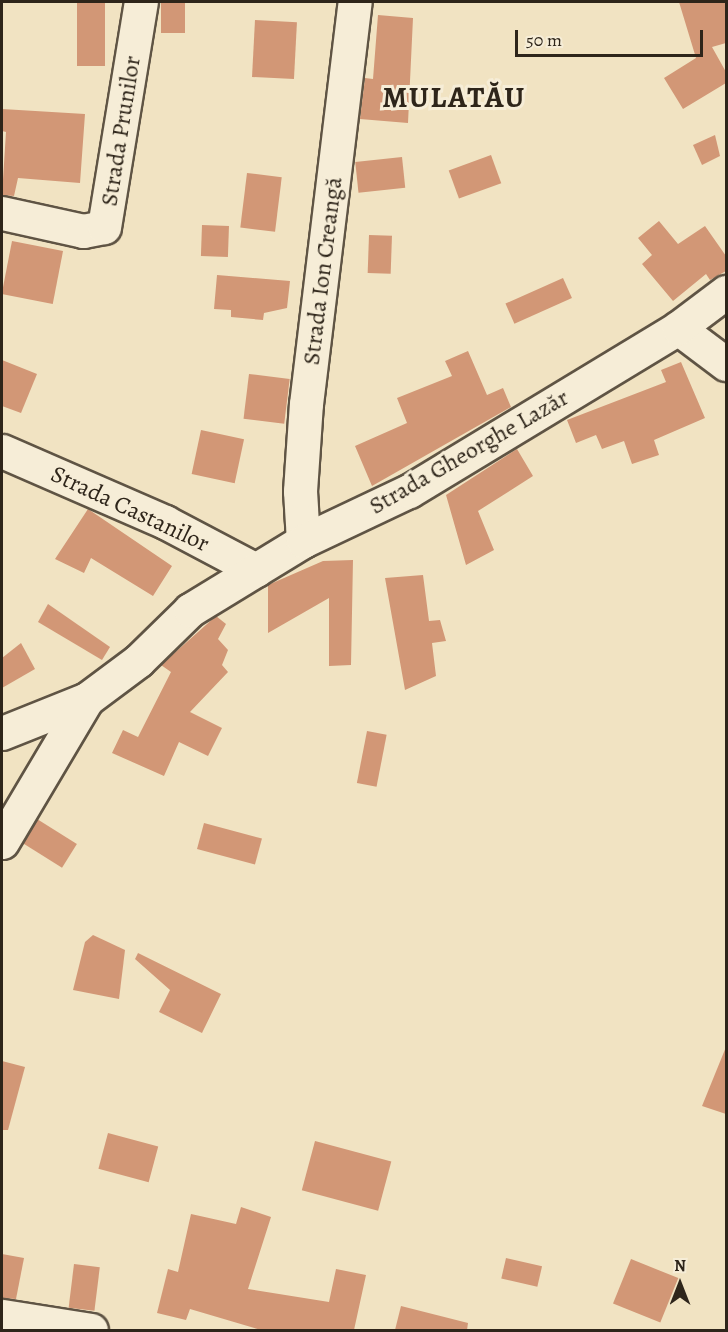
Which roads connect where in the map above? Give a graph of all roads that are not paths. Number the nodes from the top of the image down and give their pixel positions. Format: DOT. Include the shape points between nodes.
graph roads {
  1 [pos="141,2"];
  2 [pos="355,2"];
  3 [pos="2,213"];
  4 [pos="726,292"];
  5 [pos="678,328"];
  6 [pos="726,364"];
  7 [pos="2,451"];
  8 [pos="303,541"];
  9 [pos="256,570"];
  10 [pos="87,699"];
  11 [pos="2,733"];
  12 [pos="2,842"];
  13 [pos="2,1316"];
  14 [pos="36,1325"];
  15 [pos="91,1330"];
  1 -- 3 [label="street, Strada Prunilor" via="104,227 82,231"];
  2 -- 8 [label="street, Strada Ion Creangă" via="306,404 300,491"];
  4 -- 5 [label="street, Strada Gheorghe Lazăr"];
  5 -- 6 [label="street"];
  5 -- 8 [label="street, Strada Gheorghe Lazăr" via="409,491"];
  7 -- 9 [label="street, Strada Castanilor" via="165,522"];
  8 -- 9 [label="street, Strada Gheorghe Lazăr"];
  9 -- 10 [label="street, Strada Gheorghe Lazăr" via="190,610 138,661"];
  10 -- 11 [label="street"];
  10 -- 12 [label="street"];
  13 -- 14 [label="street"];
  14 -- 15 [label="street"];
}
